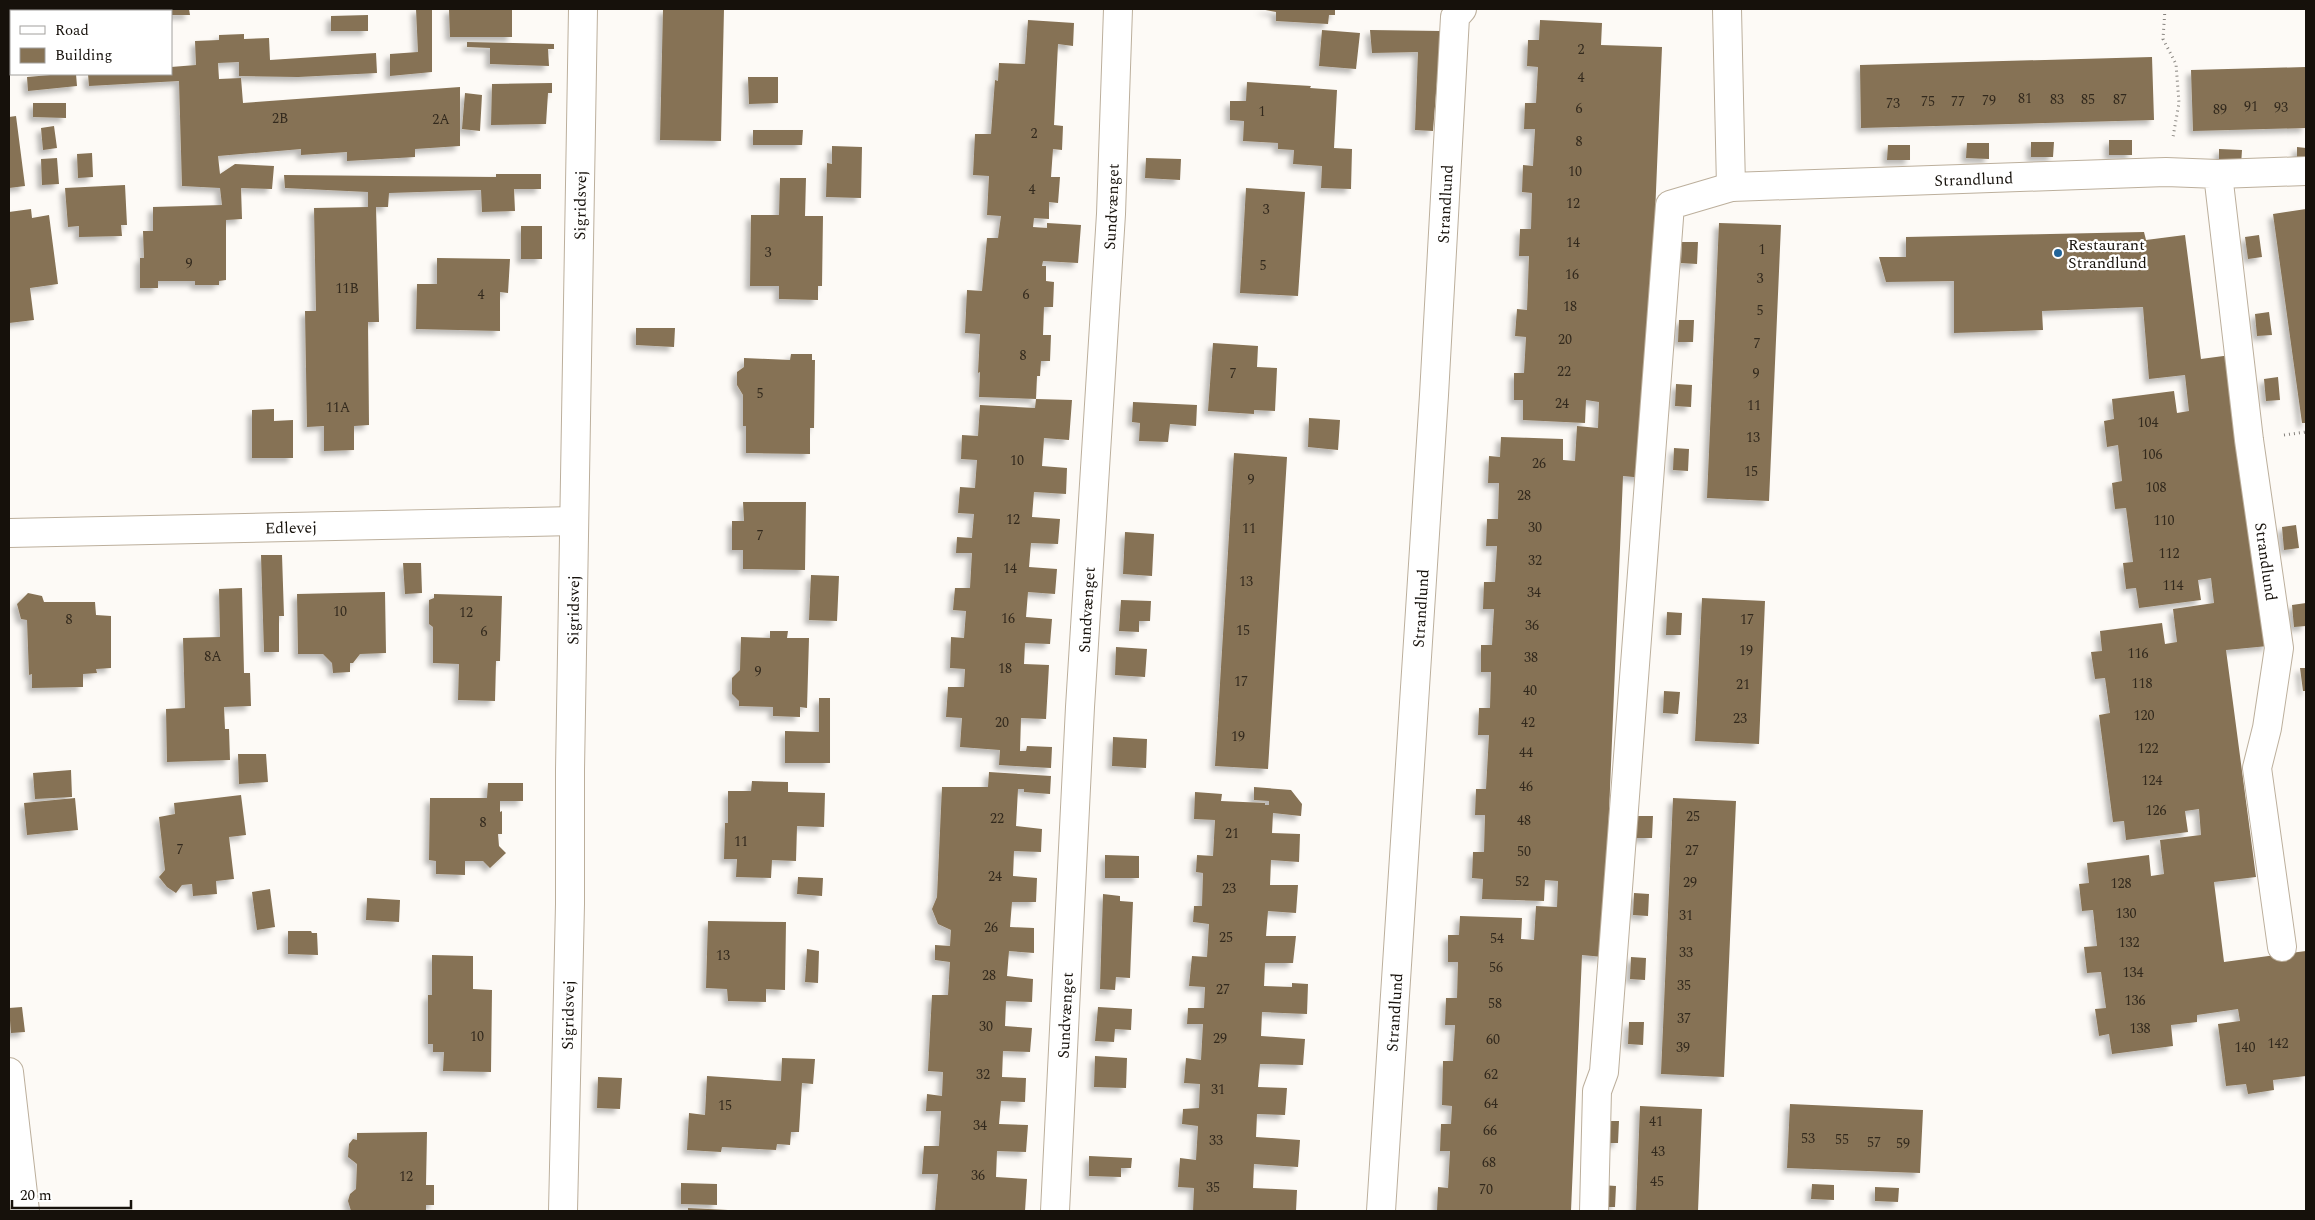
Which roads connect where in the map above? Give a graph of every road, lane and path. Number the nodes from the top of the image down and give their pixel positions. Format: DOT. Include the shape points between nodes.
graph roads {
  1 [pos="583,9"];
  2 [pos="1118,9"];
  3 [pos="1462,9"];
  4 [pos="1726,9"];
  5 [pos="2165,9"];
  6 [pos="2306,171"];
  7 [pos="2166,172"];
  8 [pos="2218,174"];
  9 [pos="1731,187"];
  10 [pos="574,521"];
  11 [pos="9,533"];
  12 [pos="2282,947"];
  13 [pos="9,1072"];
  14 [pos="25,1211"];
  15 [pos="563,1211"];
  16 [pos="1055,1211"];
  17 [pos="1381,1211"];
  18 [pos="1594,1211"];
  1 -- 10 [label="street, Sigridsvej"];
  2 -- 16 [label="street, Sundvænget" via="1111,214 1080,707"];
  3 -- 17 [label="street, Strandlund" via="1455,17"];
  4 -- 9 [label="street"];
  5 -- 7 [label="path" via="2163,39 2176,64 2179,103 2172,160"];
  6 -- 8 [label="street, Strandlund"];
  7 -- 8 [label="street, Strandlund"];
  7 -- 9 [label="street, Strandlund"];
  8 -- 12 [label="street, Strandlund" via="2247,431 2279,648 2267,728 2257,768"];
  9 -- 18 [label="street, Strandlund" via="1670,205 1604,1072 1597,1090"];
  10 -- 11 [label="street, Edlevej"];
  10 -- 15 [label="street, Sigridsvej"];
  13 -- 14 [label="street"];
}
